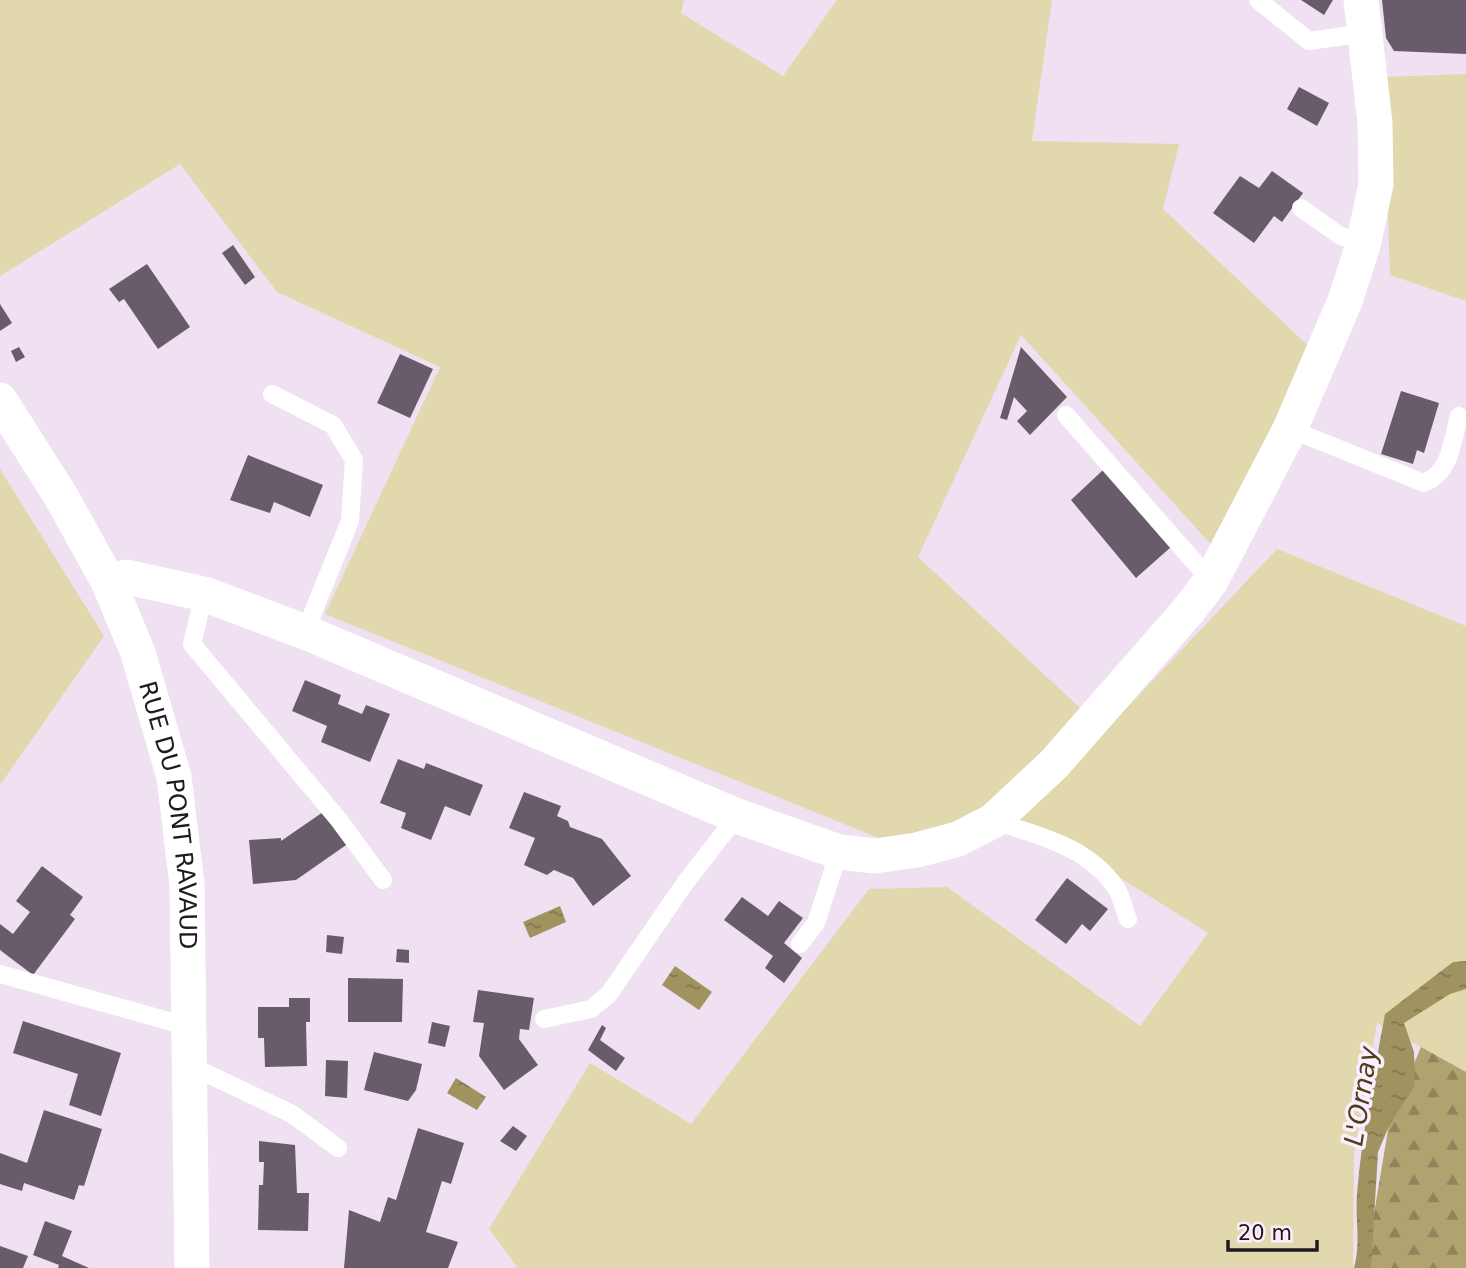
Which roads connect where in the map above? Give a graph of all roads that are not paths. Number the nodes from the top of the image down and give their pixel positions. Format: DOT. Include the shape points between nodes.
graph roads {
  1 [pos="1258,0"];
  2 [pos="1363,17"];
  3 [pos="1301,208"];
  4 [pos="1363,246"];
  5 [pos="272,394"];
  6 [pos="0,400"];
  7 [pos="1066,415"];
  8 [pos="1459,416"];
  9 [pos="1290,429"];
  10 [pos="108,581"];
  11 [pos="1210,581"];
  12 [pos="204,594"];
  13 [pos="305,632"];
  14 [pos="737,816"];
  15 [pos="993,821"];
  16 [pos="839,852"];
  17 [pos="383,880"];
  18 [pos="1128,919"];
  19 [pos="800,944"];
  20 [pos="0,974"];
  21 [pos="544,1018"];
  22 [pos="190,1027"];
  23 [pos="191,1066"];
  24 [pos="338,1148"];
  25 [pos="192,1268"];
  1 -- 2 [label="lane" via="1309,41"];
  2 -- 4 [label="street" via="1377,184"];
  3 -- 4 [label="lane"];
  4 -- 9 [label="street" via="1345,301"];
  5 -- 13 [label="lane" via="333,425 354,460 350,521"];
  6 -- 10 [label="street, RUE DU PONT RAVAUD"];
  7 -- 11 [label="lane"];
  8 -- 9 [label="lane" via="1446,466 1437,478 1423,483"];
  9 -- 11 [label="street"];
  10 -- 12 [label="street" via="127,577"];
  10 -- 22 [label="street, RUE DU PONT RAVAUD" via="138,653 174,777 187,885"];
  11 -- 15 [label="street" via="1055,764"];
  12 -- 13 [label="street"];
  12 -- 17 [label="lane" via="192,644"];
  13 -- 14 [label="street"];
  14 -- 16 [label="street"];
  14 -- 21 [label="lane" via="608,994 592,1010"];
  15 -- 16 [label="street" via="958,839 917,850 875,856"];
  15 -- 18 [label="lane" via="1040,835 1088,857 1117,889"];
  16 -- 19 [label="lane" via="816,923"];
  20 -- 22 [label="lane"];
  22 -- 23 [label="street, RUE DU PONT RAVAUD"];
  23 -- 24 [label="lane" via="292,1114"];
  23 -- 25 [label="street, RUE DU PONT RAVAUD"];
}
